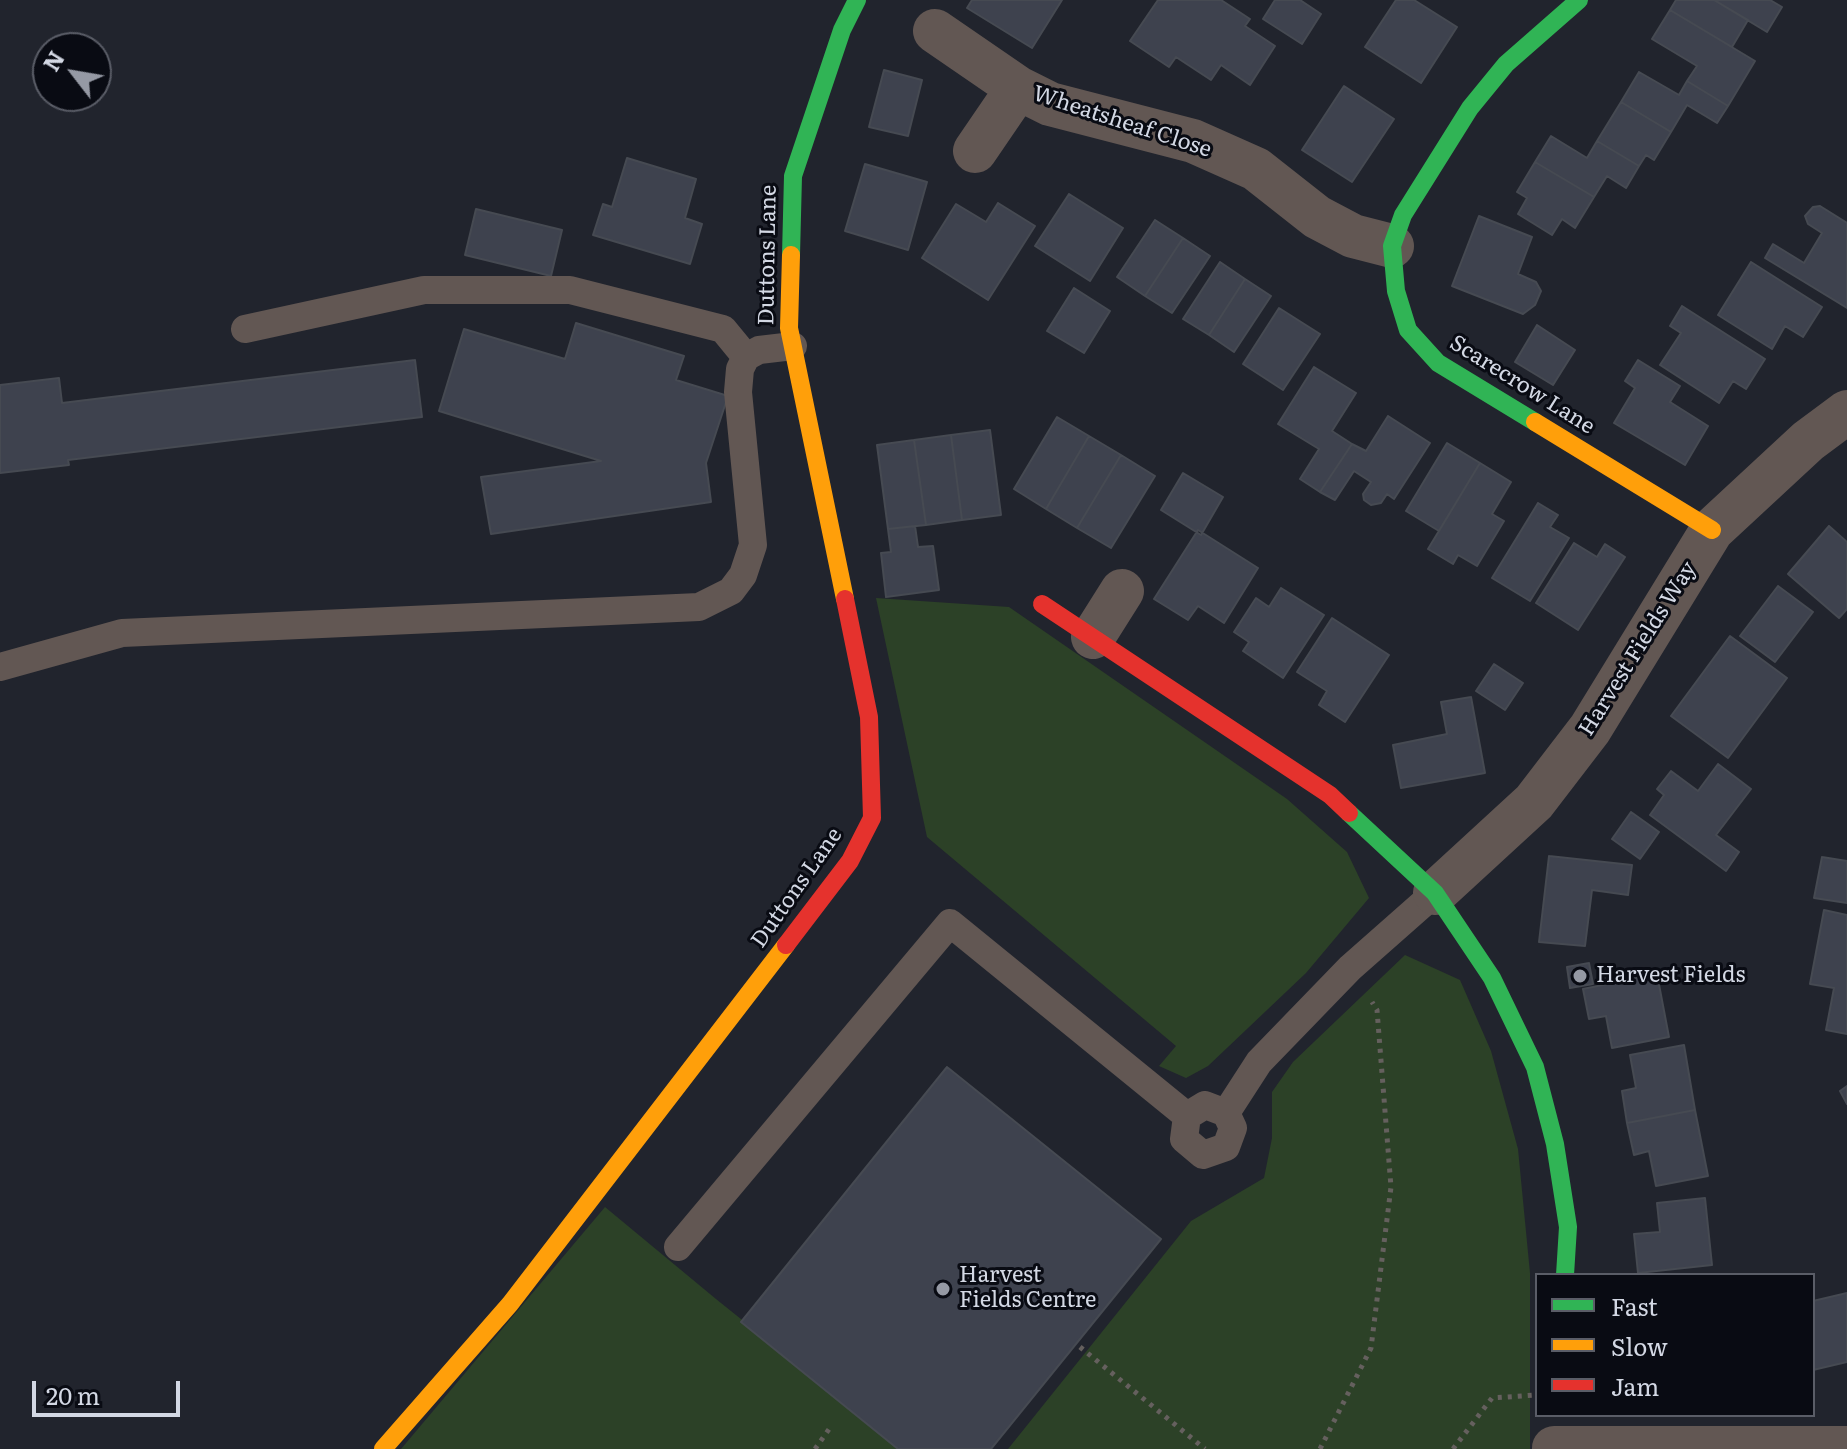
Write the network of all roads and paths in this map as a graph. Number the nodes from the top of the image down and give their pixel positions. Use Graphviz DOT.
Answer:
graph roads {
  1 [pos="857,0"];
  2 [pos="1579,0"];
  3 [pos="935,31"];
  4 [pos="1018,88"];
  5 [pos="975,151"];
  6 [pos="1392,246"];
  7 [pos="245,329"];
  8 [pos="793,346"];
  9 [pos="746,357"];
  10 [pos="1847,412"];
  11 [pos="1712,530"];
  12 [pos="1122,591"];
  13 [pos="1042,604"];
  14 [pos="1093,637"];
  15 [pos="0,667"];
  16 [pos="1435,893"];
  17 [pos="1350,968"];
  18 [pos="1226,1113"];
  19 [pos="1187,1116"];
  20 [pos="678,1247"];
  21 [pos="1565,1273"];
  22 [pos="1080,1347"];
  23 [pos="1535,1395"];
  24 [pos="832,1425"];
  25 [pos="1555,1437"];
  26 [pos="1847,1448"];
  27 [pos="383,1449"];
  28 [pos="815,1449"];
  29 [pos="1205,1449"];
  30 [pos="1320,1449"];
  31 [pos="1453,1449"];
  1 -- 8 [label="street, Duttons Lane"];
  2 -- 6 [label="street, Scarecrow Lane"];
  3 -- 4 [label="street, Wheatsheaf Close"];
  4 -- 5 [label="street, Wheatsheaf Close"];
  4 -- 6 [label="street, Wheatsheaf Close"];
  6 -- 11 [label="street, Scarecrow Lane"];
  7 -- 9 [label="lane"];
  8 -- 9 [label="lane"];
  8 -- 27 [label="street, Duttons Lane"];
  9 -- 15 [label="lane"];
  10 -- 11 [label="street, Harvest Fields Way"];
  11 -- 16 [label="street, Harvest Fields Way"];
  12 -- 14 [label="street"];
  13 -- 14 [label="street"];
  14 -- 16 [label="street"];
  16 -- 17 [label="lane"];
  16 -- 21 [label="street"];
  17 -- 18 [label="lane"];
  17 -- 30 [label="path"];
  18 -- 19 [label="lane"];
  18 -- 19 [label="lane"];
  19 -- 20 [label="lane"];
  22 -- 29 [label="path"];
  23 -- 31 [label="path"];
  24 -- 28 [label="path"];
  25 -- 26 [label="street"];
}
